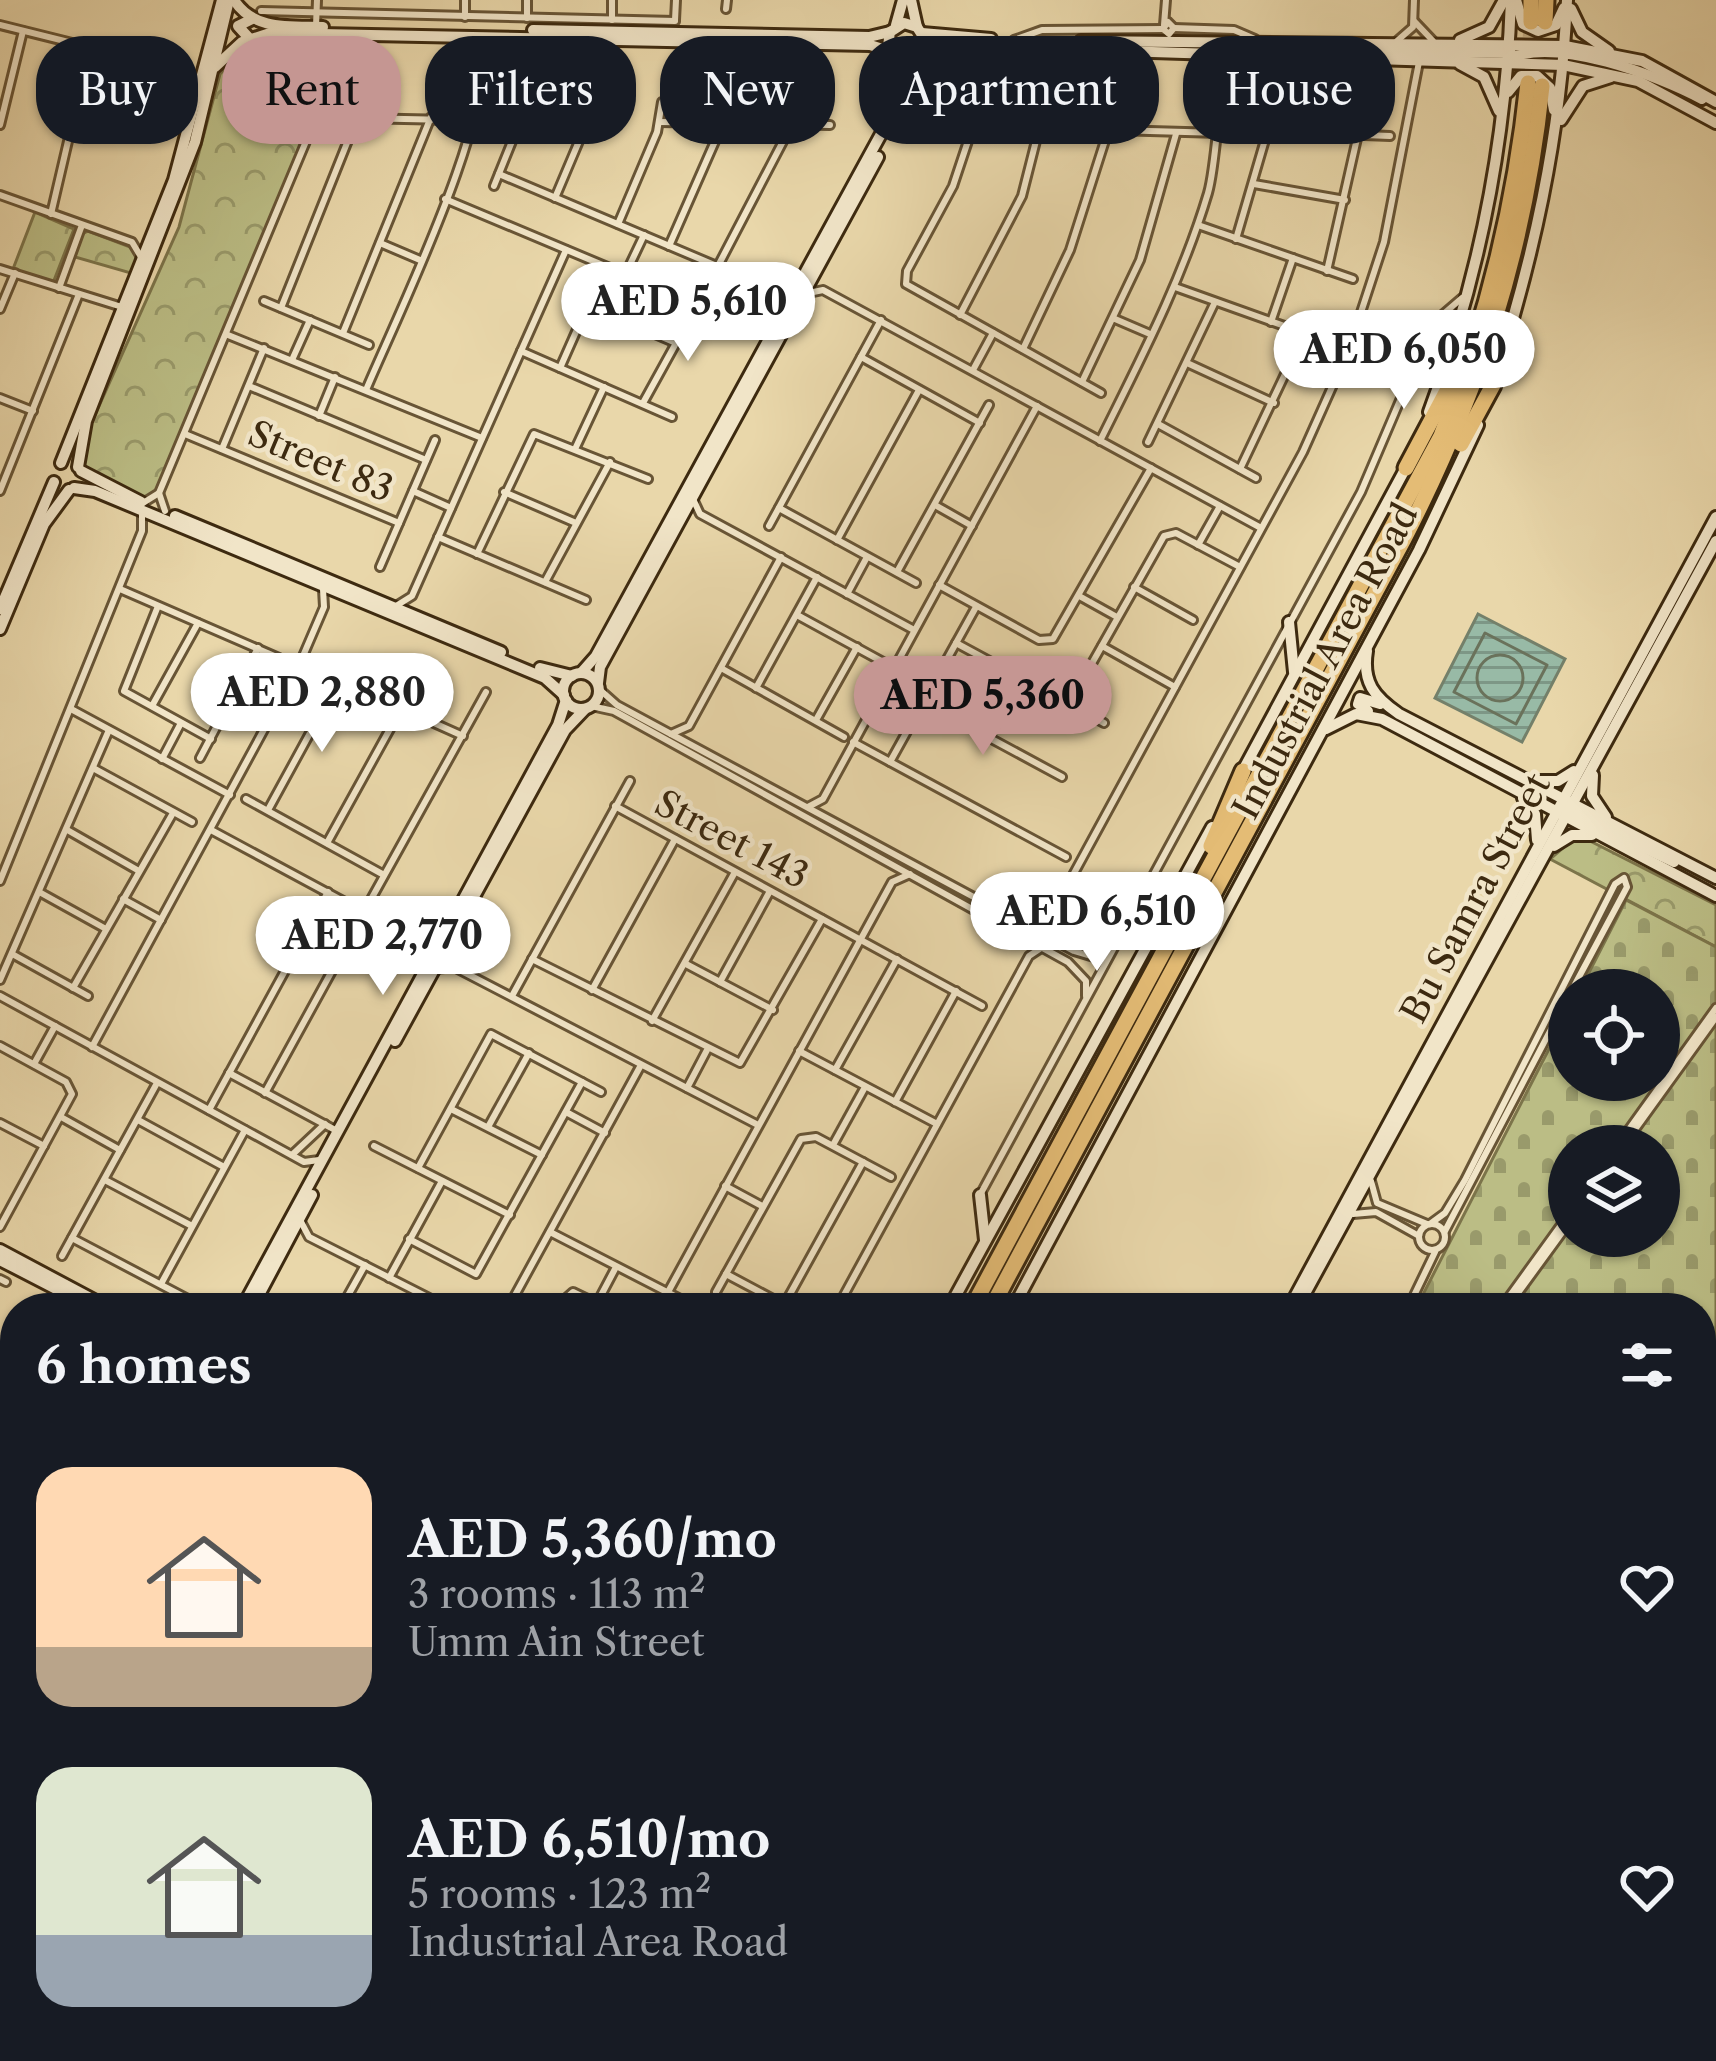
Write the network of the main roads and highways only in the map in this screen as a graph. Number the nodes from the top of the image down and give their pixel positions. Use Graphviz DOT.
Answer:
graph roads {
  1 [pos="1531,0"];
  2 [pos="1546,0"];
  3 [pos="1487,310"];
  4 [pos="1492,385"];
  5 [pos="1406,468"];
  6 [pos="1404,539"];
  7 [pos="1243,771"];
  8 [pos="1186,910"];
  9 [pos="977,1293"];
  10 [pos="999,1293"];
  1 -- 2 [label="highway"];
  3 -- 5 [label="highway"];
  3 -- 6 [label="highway, Industrial Area Road"];
  3 -- 8 [label="highway, Industrial Area Road"];
  4 -- 6 [label="highway"];
  6 -- 10 [label="highway, Industrial Area Road"];
  7 -- 8 [label="highway"];
  8 -- 9 [label="highway, Industrial Area Road"];
}
